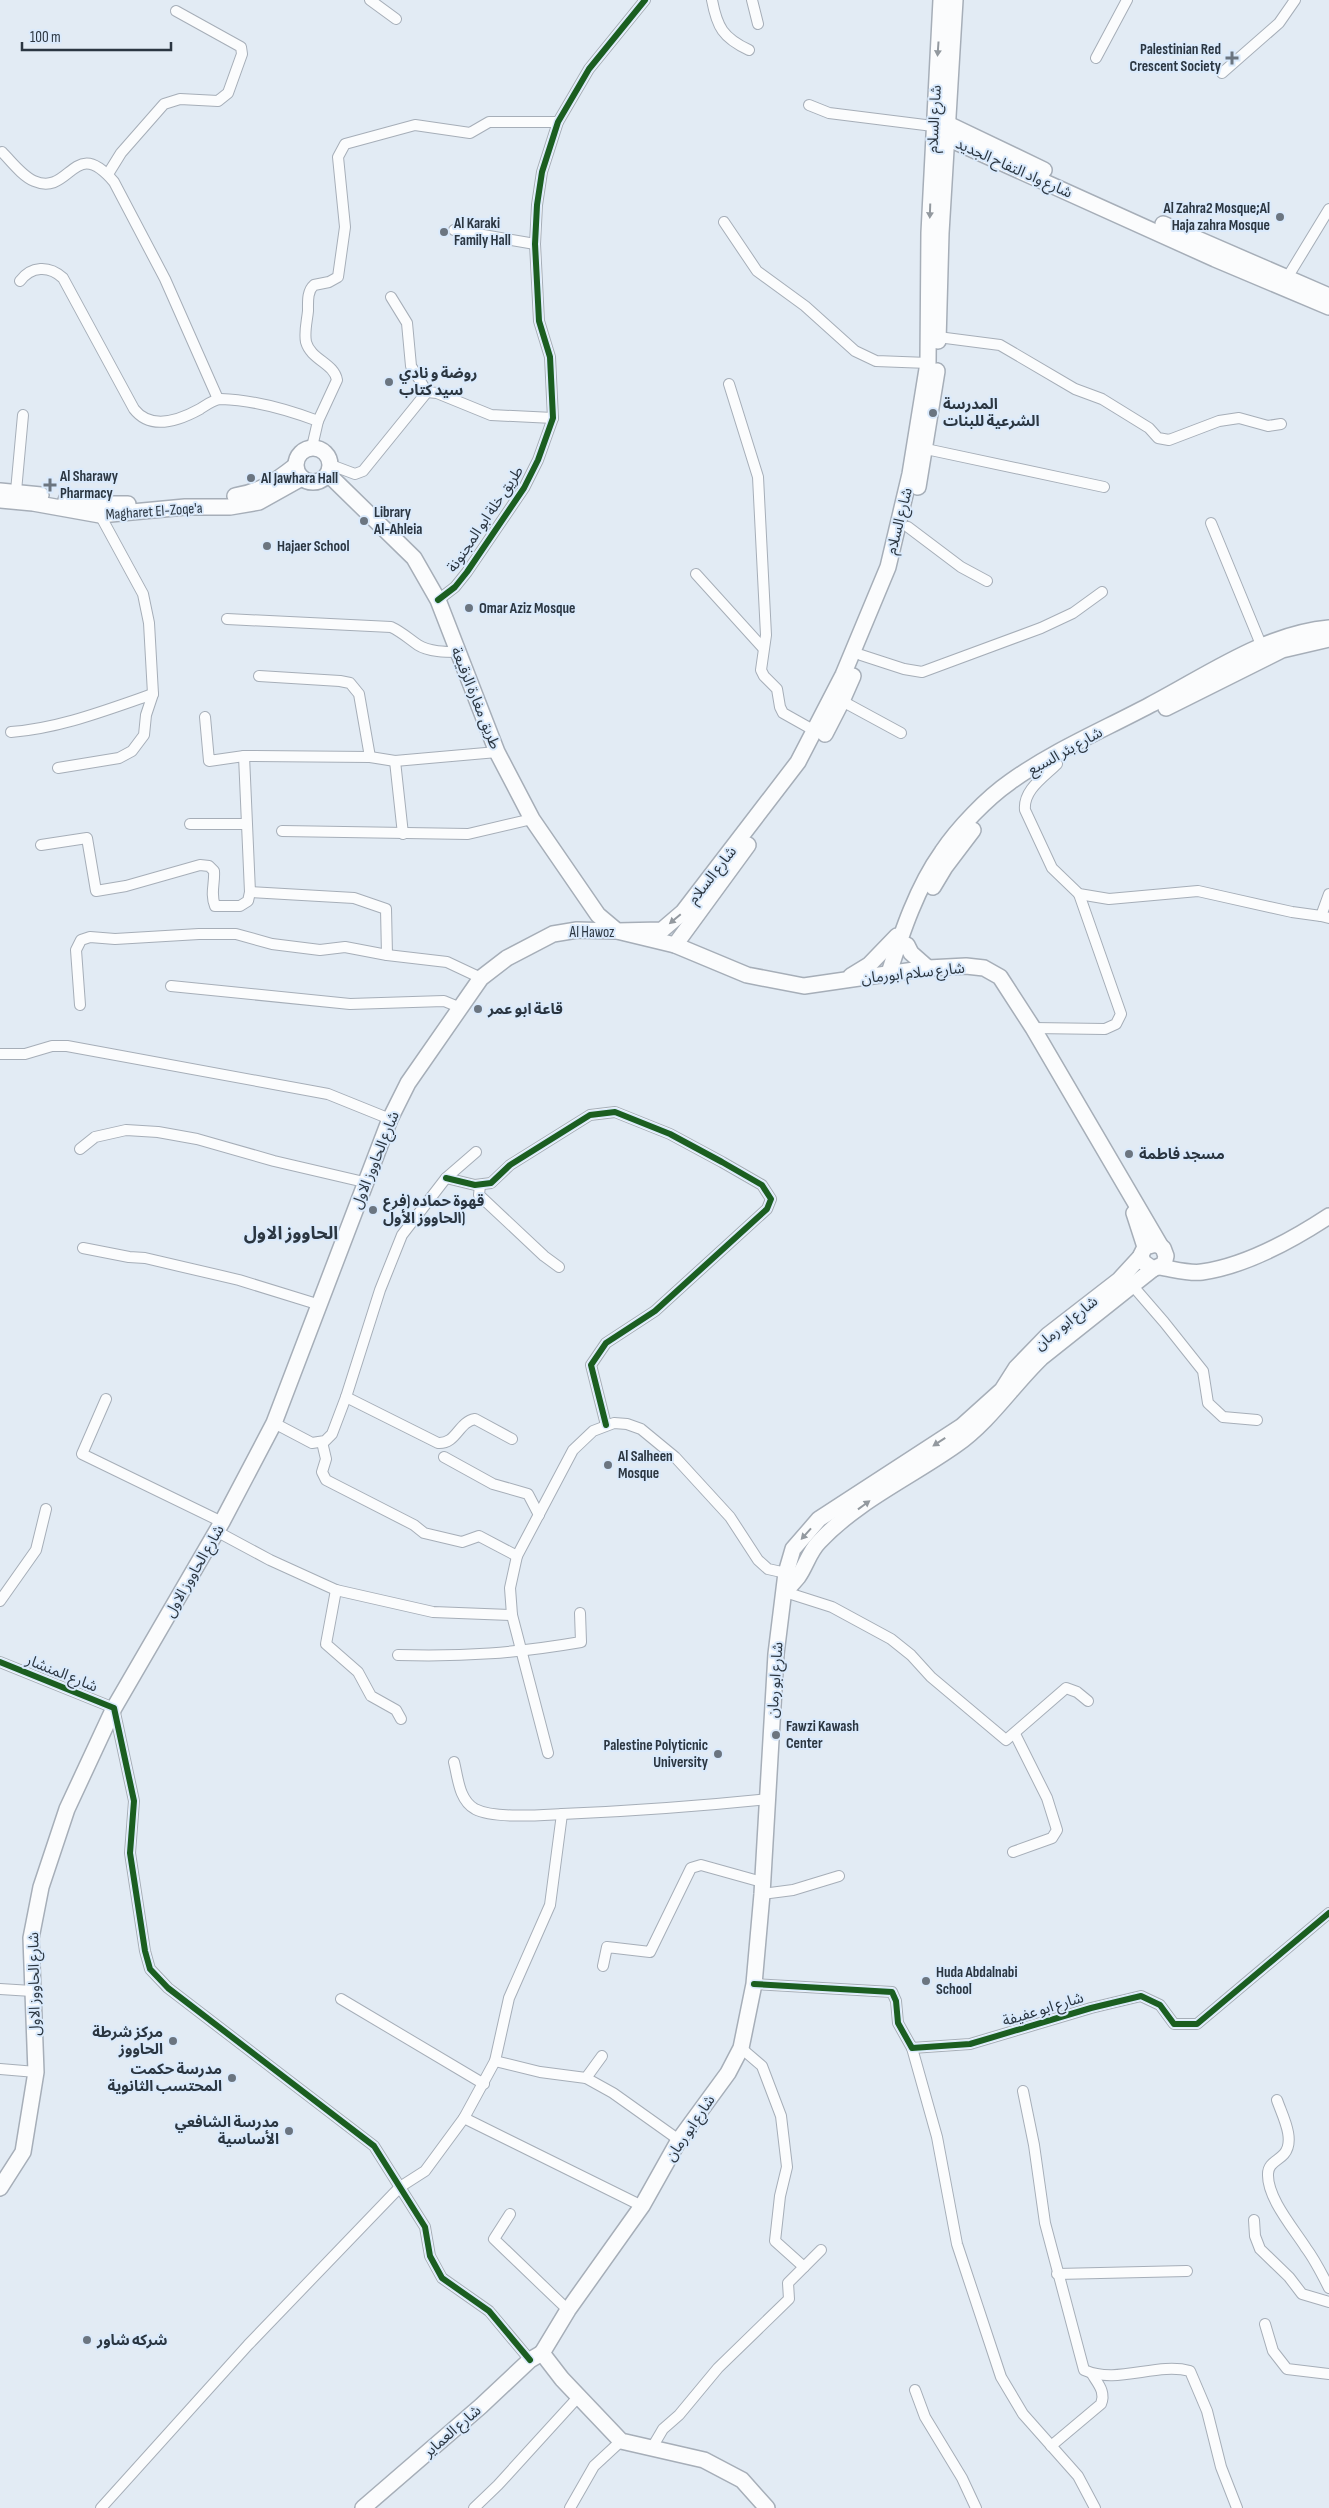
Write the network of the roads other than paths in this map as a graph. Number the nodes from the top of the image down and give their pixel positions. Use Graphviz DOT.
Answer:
graph roads {
  1 [pos="370,0"];
  2 [pos="645,0"];
  3 [pos="712,0"];
  4 [pos="752,0"];
  5 [pos="941,0"];
  6 [pos="955,0"];
  7 [pos="1127,0"];
  8 [pos="1295,0"];
  9 [pos="176,11"];
  10 [pos="396,18"];
  11 [pos="758,24"];
  12 [pos="749,50"];
  13 [pos="1096,58"];
  14 [pos="1222,73"];
  15 [pos="809,104"];
  16 [pos="558,122"];
  17 [pos="943,129"];
  18 [pos="971,149"];
  19 [pos="2,152"];
  20 [pos="945,165"];
  21 [pos="108,174"];
  22 [pos="1329,208"];
  23 [pos="724,222"];
  24 [pos="454,230"];
  25 [pos="535,244"];
  26 [pos="1287,278"];
  27 [pos="20,281"];
  28 [pos="1329,296"];
  29 [pos="391,297"];
  30 [pos="1329,307"];
  31 [pos="938,336"];
  32 [pos="928,363"];
  33 [pos="729,384"];
  34 [pos="427,392"];
  35 [pos="218,398"];
  36 [pos="23,415"];
  37 [pos="553,418"];
  38 [pos="318,421"];
  39 [pos="1281,424"];
  40 [pos="312,448"];
  41 [pos="926,449"];
  42 [pos="329,470"];
  43 [pos="299,472"];
  44 [pos="1104,487"];
  45 [pos="0,490"];
  46 [pos="16,491"];
  47 [pos="0,500"];
  48 [pos="100,515"];
  49 [pos="1211,523"];
  50 [pos="908,527"];
  51 [pos="696,574"];
  52 [pos="986,581"];
  53 [pos="1102,592"];
  54 [pos="438,600"];
  55 [pos="227,619"];
  56 [pos="1329,628"];
  57 [pos="1329,639"];
  58 [pos="1262,646"];
  59 [pos="764,648"];
  60 [pos="458,652"];
  61 [pos="861,655"];
  62 [pos="259,676"];
  63 [pos="153,694"];
  64 [pos="842,701"];
  65 [pos="205,718"];
  66 [pos="815,731"];
  67 [pos="11,732"];
  68 [pos="901,733"];
  69 [pos="497,752"];
  70 [pos="244,756"];
  71 [pos="370,757"];
  72 [pos="395,761"];
  73 [pos="1057,764"];
  74 [pos="58,768"];
  75 [pos="532,818"];
  76 [pos="190,824"];
  77 [pos="246,824"];
  78 [pos="282,831"];
  79 [pos="403,834"];
  80 [pos="41,845"];
  81 [pos="250,892"];
  82 [pos="1079,894"];
  83 [pos="1329,894"];
  84 [pos="588,901"];
  85 [pos="1325,917"];
  86 [pos="906,925"];
  87 [pos="577,930"];
  88 [pos="617,931"];
  89 [pos="675,945"];
  90 [pos="907,945"];
  91 [pos="387,955"];
  92 [pos="928,968"];
  93 [pos="893,972"];
  94 [pos="482,978"];
  95 [pos="830,983"];
  96 [pos="171,986"];
  97 [pos="80,1005"];
  98 [pos="461,1008"];
  99 [pos="1033,1028"];
  100 [pos="0,1054"];
  101 [pos="390,1119"];
  102 [pos="80,1149"];
  103 [pos="476,1152"];
  104 [pos="446,1178"];
  105 [pos="364,1182"];
  106 [pos="480,1186"];
  107 [pos="1126,1188"];
  108 [pos="1329,1216"];
  109 [pos="83,1248"];
  110 [pos="1143,1252"];
  111 [pos="1160,1259"];
  112 [pos="559,1267"];
  113 [pos="1132,1285"];
  114 [pos="320,1305"];
  115 [pos="346,1397"];
  116 [pos="106,1399"];
  117 [pos="1257,1420"];
  118 [pos="274,1423"];
  119 [pos="606,1425"];
  120 [pos="512,1439"];
  121 [pos="322,1442"];
  122 [pos="444,1457"];
  123 [pos="46,1509"];
  124 [pos="539,1515"];
  125 [pos="219,1526"];
  126 [pos="517,1556"];
  127 [pos="786,1573"];
  128 [pos="336,1590"];
  129 [pos="785,1592"];
  130 [pos="0,1601"];
  131 [pos="580,1613"];
  132 [pos="512,1615"];
  133 [pos="523,1652"];
  134 [pos="398,1655"];
  135 [pos="0,1662"];
  136 [pos="1088,1701"];
  137 [pos="114,1708"];
  138 [pos="401,1719"];
  139 [pos="1015,1734"];
  140 [pos="548,1753"];
  141 [pos="454,1762"];
  142 [pos="768,1799"];
  143 [pos="562,1814"];
  144 [pos="1013,1852"];
  145 [pos="839,1876"];
  146 [pos="762,1888"];
  147 [pos="1329,1912"];
  148 [pos="603,1966"];
  149 [pos="754,1984"];
  150 [pos="0,1990"];
  151 [pos="32,1991"];
  152 [pos="341,1999"];
  153 [pos="741,2048"];
  154 [pos="912,2048"];
  155 [pos="602,2056"];
  156 [pos="495,2060"];
  157 [pos="0,2069"];
  158 [pos="36,2072"];
  159 [pos="586,2078"];
  160 [pos="484,2084"];
  161 [pos="1023,2091"];
  162 [pos="1277,2100"];
  163 [pos="464,2118"];
  164 [pos="679,2140"];
  165 [pos="400,2187"];
  166 [pos="0,2188"];
  167 [pos="642,2206"];
  168 [pos="510,2214"];
  169 [pos="1254,2220"];
  170 [pos="821,2250"];
  171 [pos="804,2267"];
  172 [pos="1187,2271"];
  173 [pos="1057,2274"];
  174 [pos="1329,2288"];
  175 [pos="1329,2302"];
  176 [pos="568,2310"];
  177 [pos="1265,2324"];
  178 [pos="536,2357"];
  179 [pos="1092,2374"];
  180 [pos="1329,2374"];
  181 [pos="915,2390"];
  182 [pos="580,2395"];
  183 [pos="621,2441"];
  184 [pos="1051,2446"];
  185 [pos="668,2450"];
  186 [pos="101,2508"];
  187 [pos="363,2508"];
  188 [pos="474,2508"];
  189 [pos="570,2508"];
  190 [pos="768,2508"];
  191 [pos="976,2508"];
  192 [pos="1095,2508"];
  193 [pos="1237,2508"];
  1 -- 10 [label="street"];
  2 -- 16 [label="street, طريق خلة ابو المجنونة"];
  3 -- 12 [label="street"];
  4 -- 11 [label="street"];
  5 -- 17 [label="main road, شارع السلام, one-way"];
  6 -- 17 [label="main road, شارع السلام"];
  7 -- 13 [label="street"];
  8 -- 14 [label="street"];
  9 -- 21 [label="street"];
  15 -- 17 [label="street"];
  16 -- 25 [label="street, طريق خلة ابو المجنونة"];
  16 -- 38 [label="street"];
  17 -- 18 [label="main road, شارع واد التفاح الجديد"];
  17 -- 20 [label="main road, شارع السلام"];
  17 -- 26 [label="main road, شارع واد التفاح الجديد"];
  17 -- 32 [label="main road, شارع السلام, one-way"];
  18 -- 20 [label="main road"];
  18 -- 30 [label="main road, شارع واد التفاح الجديد"];
  19 -- 21 [label="street"];
  20 -- 31 [label="main road, شارع السلام"];
  21 -- 35 [label="street"];
  22 -- 26 [label="street"];
  23 -- 32 [label="street"];
  24 -- 25 [label="street"];
  25 -- 37 [label="street, طريق خلة ابو المجنونة"];
  26 -- 28 [label="main road, شارع واد التفاح الجديد"];
  27 -- 35 [label="street"];
  29 -- 34 [label="street"];
  31 -- 39 [label="street"];
  31 -- 41 [label="main road, شارع السلام"];
  32 -- 66 [label="main road, شارع السلام"];
  33 -- 59 [label="street"];
  34 -- 37 [label="street"];
  34 -- 42 [label="street"];
  35 -- 38 [label="street"];
  36 -- 46 [label="street"];
  37 -- 54 [label="street, طريق خلة ابو المجنونة"];
  38 -- 40 [label="street"];
  40 -- 42 [label="main road"];
  40 -- 43 [label="main road"];
  41 -- 44 [label="street"];
  41 -- 50 [label="main road, شارع السلام"];
  42 -- 43 [label="main road"];
  42 -- 54 [label="main road, طريق مغارة الزقيعة"];
  43 -- 46 [label="main road, Magharet El-Zoqe'a"];
  43 -- 48 [label="main road, Magharet El-Zoqe'a"];
  45 -- 46 [label="main road, Magharet El-Zoqe'a"];
  47 -- 48 [label="main road, Magharet El-Zoqe'a"];
  48 -- 63 [label="street"];
  49 -- 58 [label="street"];
  50 -- 52 [label="street"];
  50 -- 61 [label="main road, شارع السلام"];
  51 -- 59 [label="street"];
  53 -- 61 [label="street"];
  54 -- 60 [label="main road, طريق مغارة الزقيعة"];
  55 -- 60 [label="street"];
  56 -- 58 [label="main road, شارع بئر السبع"];
  57 -- 73 [label="main road, شارع بئر السبع"];
  58 -- 86 [label="main road, شارع بئر السبع"];
  59 -- 66 [label="street"];
  60 -- 69 [label="main road, طريق مغارة الزقيعة"];
  61 -- 64 [label="main road, شارع السلام"];
  62 -- 71 [label="street"];
  63 -- 67 [label="street"];
  63 -- 74 [label="street"];
  64 -- 68 [label="street"];
  64 -- 89 [label="main road, شارع السلام"];
  65 -- 70 [label="street"];
  66 -- 88 [label="main road, شارع السلام, one-way"];
  69 -- 72 [label="street"];
  69 -- 75 [label="main road, طريق مغارة الزقيعة"];
  70 -- 71 [label="street"];
  70 -- 77 [label="street"];
  71 -- 72 [label="street"];
  72 -- 79 [label="street"];
  73 -- 82 [label="street"];
  73 -- 90 [label="main road, شارع بئر السبع"];
  75 -- 79 [label="street"];
  75 -- 84 [label="main road, طريق مغارة الزقيعة"];
  76 -- 77 [label="street"];
  77 -- 81 [label="street"];
  78 -- 79 [label="street"];
  80 -- 81 [label="street"];
  81 -- 91 [label="street"];
  82 -- 85 [label="street"];
  82 -- 99 [label="street"];
  83 -- 85 [label="street"];
  84 -- 87 [label="main road"];
  84 -- 88 [label="main road, طريق مغارة الزقيعة"];
  86 -- 93 [label="main road, شارع بئر السبع"];
  86 -- 95 [label="main road"];
  87 -- 88 [label="main road, Al Hawoz"];
  87 -- 94 [label="main road, Al Hawoz"];
  88 -- 89 [label="main road, Al Hawoz"];
  89 -- 95 [label="main road, شارع سلام ابورمان"];
  90 -- 92 [label="main road"];
  90 -- 93 [label="main road, شارع بئر السبع"];
  91 -- 94 [label="street"];
  91 -- 97 [label="street"];
  92 -- 93 [label="main road, شارع سلام ابورمان"];
  92 -- 99 [label="main road, شارع سلام ابورمان"];
  93 -- 95 [label="main road, شارع سلام ابورمان"];
  94 -- 98 [label="main road, شارع الحاووز الاول"];
  96 -- 98 [label="street"];
  98 -- 101 [label="main road, شارع الحاووز الاول"];
  99 -- 107 [label="main road, شارع سلام ابورمان"];
  100 -- 101 [label="street"];
  101 -- 105 [label="main road, شارع الحاووز الاول"];
  102 -- 105 [label="street"];
  103 -- 104 [label="street"];
  104 -- 106 [label="street"];
  104 -- 115 [label="street"];
  105 -- 114 [label="main road, شارع الحاووز الاول"];
  106 -- 112 [label="street"];
  106 -- 119 [label="street"];
  107 -- 110 [label="main road"];
  107 -- 111 [label="main road"];
  108 -- 111 [label="main road"];
  109 -- 114 [label="street"];
  110 -- 111 [label="main road"];
  110 -- 111 [label="main road"];
  110 -- 127 [label="main road, شارع ابو رمان, one-way"];
  111 -- 113 [label="main road, شارع ابو رمان"];
  113 -- 117 [label="street"];
  129 -- 113 [label="main road, شارع ابو رمان, one-way"];
  114 -- 118 [label="main road, شارع الحاووز الاول"];
  115 -- 120 [label="street"];
  115 -- 121 [label="street"];
  116 -- 125 [label="street"];
  118 -- 121 [label="street"];
  118 -- 125 [label="main road, شارع الحاووز الاول"];
  119 -- 124 [label="street"];
  119 -- 127 [label="street"];
  121 -- 126 [label="street"];
  122 -- 124 [label="street"];
  123 -- 130 [label="street"];
  124 -- 126 [label="street"];
  125 -- 128 [label="street"];
  125 -- 137 [label="main road, شارع الحاووز الاول"];
  126 -- 132 [label="street"];
  127 -- 129 [label="main road, شارع ابو رمان"];
  128 -- 132 [label="street"];
  128 -- 138 [label="street"];
  129 -- 139 [label="street"];
  129 -- 142 [label="main road, شارع ابو رمان"];
  131 -- 133 [label="street"];
  132 -- 133 [label="street"];
  133 -- 134 [label="street"];
  133 -- 140 [label="street"];
  135 -- 137 [label="street, شارع المنشار"];
  136 -- 139 [label="street"];
  137 -- 151 [label="main road, شارع الحاووز الاول"];
  137 -- 165 [label="street"];
  139 -- 144 [label="street"];
  141 -- 143 [label="street"];
  142 -- 143 [label="street"];
  142 -- 146 [label="main road, شارع ابو رمان"];
  143 -- 156 [label="street"];
  145 -- 146 [label="street"];
  146 -- 148 [label="street"];
  146 -- 149 [label="main road, شارع ابو رمان"];
  147 -- 154 [label="street, شارع ابو عفيفة"];
  149 -- 153 [label="main road, شارع ابو رمان"];
  149 -- 154 [label="street"];
  150 -- 151 [label="street"];
  151 -- 158 [label="main road, شارع الحاووز الاول"];
  152 -- 160 [label="street"];
  153 -- 164 [label="main road, شارع ابو رمان"];
  153 -- 171 [label="street"];
  154 -- 184 [label="street"];
  155 -- 159 [label="street"];
  156 -- 159 [label="street"];
  156 -- 160 [label="street"];
  157 -- 158 [label="street"];
  158 -- 166 [label="main road, شارع الحاووز الاول"];
  159 -- 164 [label="street"];
  160 -- 163 [label="street"];
  161 -- 173 [label="street"];
  162 -- 174 [label="street"];
  163 -- 165 [label="street"];
  163 -- 167 [label="street"];
  164 -- 167 [label="main road, شارع ابو رمان"];
  165 -- 178 [label="street"];
  165 -- 186 [label="street"];
  167 -- 176 [label="main road, شارع ابو رمان"];
  168 -- 176 [label="street"];
  169 -- 175 [label="street"];
  170 -- 171 [label="street"];
  171 -- 185 [label="street"];
  172 -- 173 [label="street"];
  173 -- 179 [label="street"];
  176 -- 178 [label="main road, شارع ابو رمان"];
  177 -- 180 [label="street"];
  178 -- 182 [label="main road"];
  178 -- 187 [label="main road, شارع العماير"];
  179 -- 184 [label="street"];
  179 -- 193 [label="street"];
  181 -- 191 [label="street"];
  182 -- 183 [label="main road"];
  182 -- 188 [label="street"];
  183 -- 185 [label="main road"];
  183 -- 189 [label="street"];
  184 -- 192 [label="street"];
  185 -- 190 [label="main road"];
}
